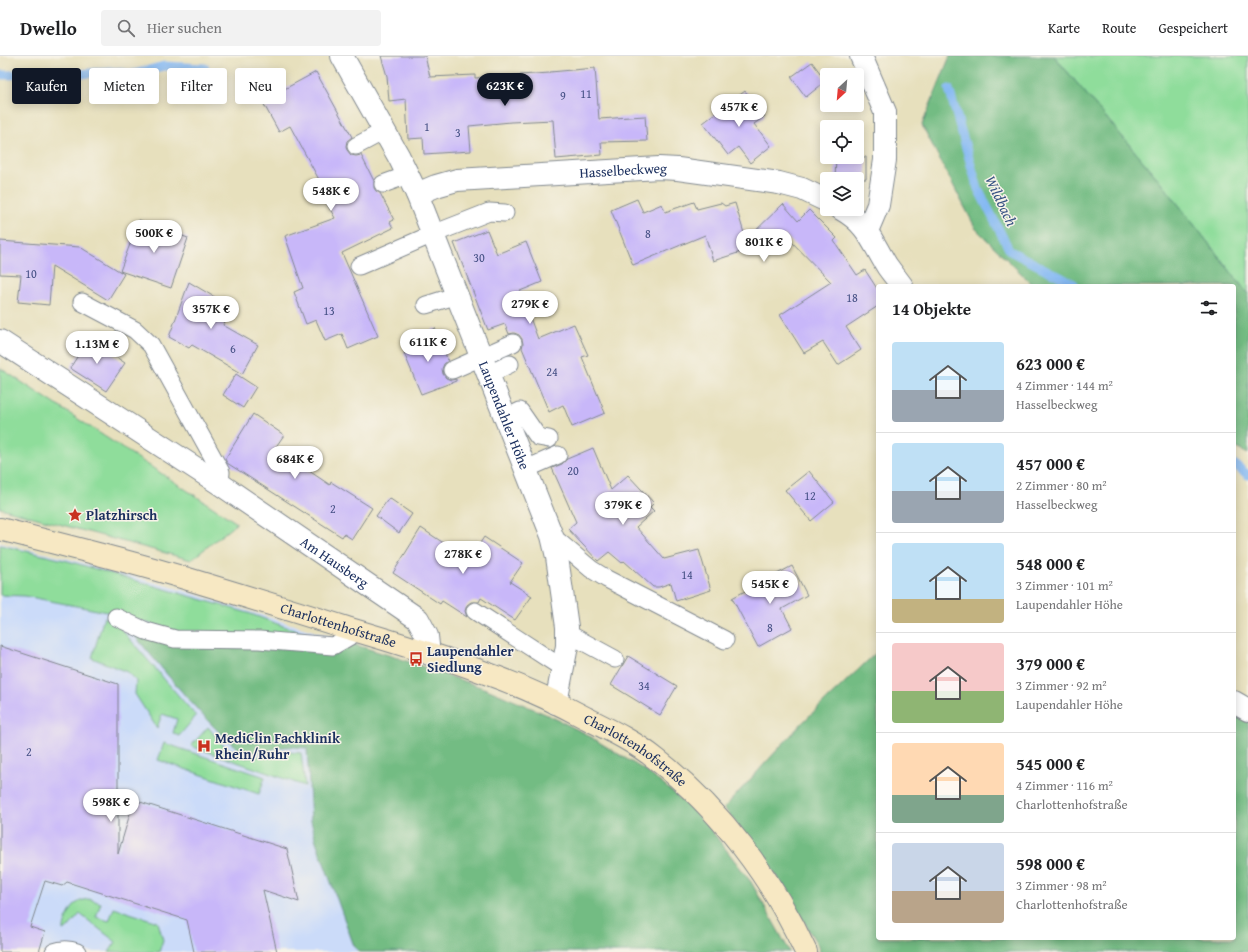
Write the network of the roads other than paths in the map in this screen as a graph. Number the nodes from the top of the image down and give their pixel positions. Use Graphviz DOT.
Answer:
graph roads {
  1 [pos="342,56"];
  2 [pos="861,56"];
  3 [pos="384,131"];
  4 [pos="356,146"];
  5 [pos="383,184"];
  6 [pos="413,184"];
  7 [pos="820,198"];
  8 [pos="505,213"];
  9 [pos="851,216"];
  10 [pos="867,231"];
  11 [pos="433,234"];
  12 [pos="359,266"];
  13 [pos="900,284"];
  14 [pos="458,295"];
  15 [pos="82,302"];
  16 [pos="426,305"];
  17 [pos="0,341"];
  18 [pos="513,343"];
  19 [pos="510,364"];
  20 [pos="486,366"];
  21 [pos="452,370"];
  22 [pos="506,418"];
  23 [pos="549,439"];
  24 [pos="558,456"];
  25 [pos="526,469"];
  26 [pos="220,484"];
  27 [pos="0,529"];
  28 [pos="552,536"];
  29 [pos="475,611"];
  30 [pos="116,617"];
  31 [pos="359,631"];
  32 [pos="567,633"];
  33 [pos="725,640"];
  34 [pos="429,654"];
  35 [pos="615,659"];
  36 [pos="564,669"];
  37 [pos="556,703"];
  38 [pos="1236,703"];
  39 [pos="1248,710"];
  40 [pos="54,952"];
  41 [pos="77,952"];
  42 [pos="806,952"];
  1 -- 3 [label="street, Laupendahler Höhe"];
  2 -- 10 [label="street"];
  3 -- 4 [label="lane"];
  3 -- 6 [label="street, Laupendahler Höhe"];
  5 -- 6 [label="lane"];
  6 -- 7 [label="street, Hasselbeckweg"];
  6 -- 11 [label="street, Laupendahler Höhe"];
  8 -- 11 [label="lane"];
  9 -- 10 [label="street"];
  10 -- 13 [label="street"];
  11 -- 12 [label="lane"];
  11 -- 14 [label="street, Laupendahler Höhe"];
  14 -- 16 [label="lane"];
  14 -- 20 [label="street, Laupendahler Höhe"];
  15 -- 26 [label="lane"];
  17 -- 26 [label="street, Am Hausberg"];
  18 -- 20 [label="lane"];
  19 -- 20 [label="lane"];
  20 -- 21 [label="lane"];
  20 -- 22 [label="street, Laupendahler Höhe"];
  22 -- 23 [label="lane"];
  22 -- 25 [label="street, Laupendahler Höhe"];
  24 -- 25 [label="lane"];
  25 -- 28 [label="street, Laupendahler Höhe"];
  26 -- 34 [label="street, Am Hausberg"];
  27 -- 31 [label="main road, Charlottenhofstraße"];
  28 -- 32 [label="street, Laupendahler Höhe"];
  28 -- 33 [label="lane"];
  29 -- 36 [label="lane"];
  30 -- 31 [label="lane"];
  31 -- 34 [label="main road, Charlottenhofstraße"];
  32 -- 35 [label="lane"];
  32 -- 36 [label="street, Laupendahler Höhe"];
  34 -- 37 [label="main road, Charlottenhofstraße"];
  36 -- 37 [label="street, Laupendahler Höhe"];
  37 -- 42 [label="main road, Charlottenhofstraße"];
  38 -- 39 [label="street"];
  40 -- 41 [label="lane"];
}
